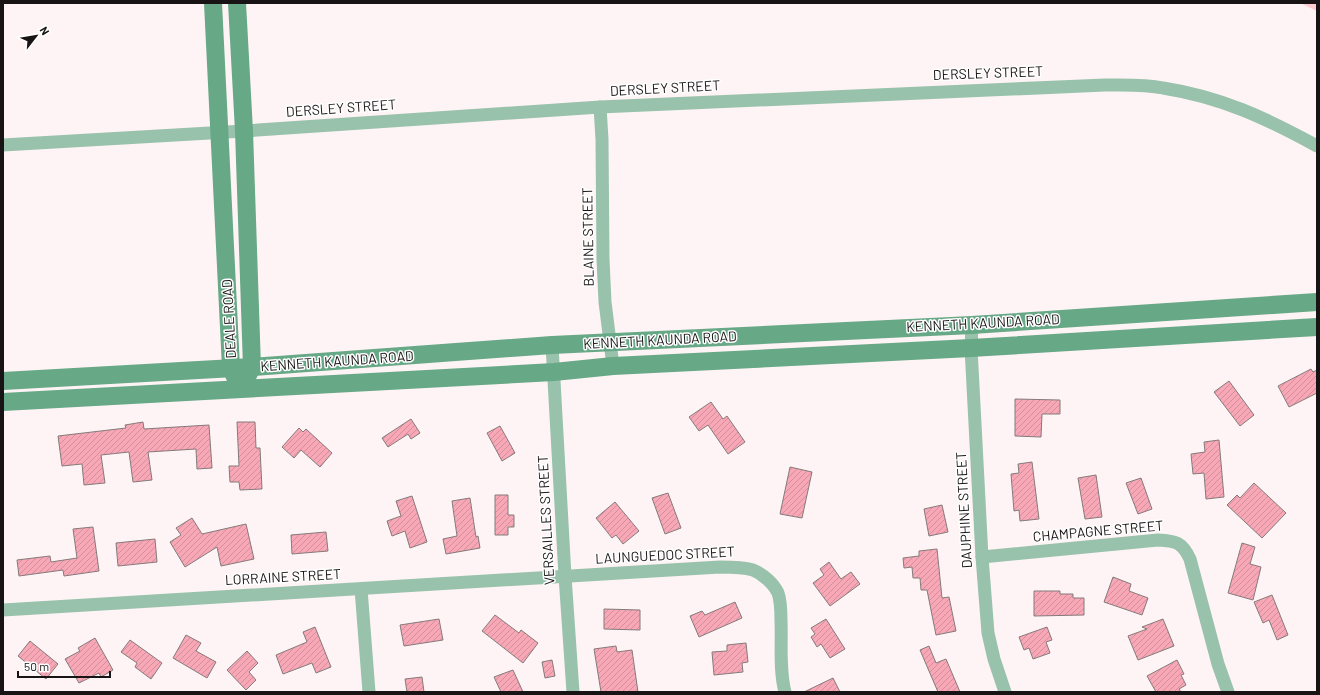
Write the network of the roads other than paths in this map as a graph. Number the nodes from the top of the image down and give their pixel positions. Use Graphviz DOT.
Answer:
graph roads {
  1 [pos="213,3"];
  2 [pos="237,3"];
  3 [pos="600,107"];
  4 [pos="244,131"];
  5 [pos="220,132"];
  6 [pos="3,145"];
  7 [pos="1317,146"];
  8 [pos="1317,302"];
  9 [pos="972,324"];
  10 [pos="1317,327"];
  11 [pos="610,342"];
  12 [pos="552,345"];
  13 [pos="971,348"];
  14 [pos="613,366"];
  15 [pos="252,367"];
  16 [pos="231,368"];
  17 [pos="554,372"];
  18 [pos="3,382"];
  19 [pos="240,389"];
  20 [pos="3,402"];
  21 [pos="982,557"];
  22 [pos="565,576"];
  23 [pos="361,589"];
  24 [pos="3,610"];
  25 [pos="369,692"];
  26 [pos="573,692"];
  27 [pos="785,692"];
  28 [pos="1005,692"];
  29 [pos="1228,692"];
  1 -- 5 [label="main road, DEALE ROAD"];
  2 -- 4 [label="main road, DEALE ROAD"];
  3 -- 4 [label="street, DERSLEY STREET"];
  3 -- 7 [label="street, DERSLEY STREET"];
  3 -- 11 [label="street, BLAINE STREET"];
  4 -- 5 [label="street, DERSLEY STREET"];
  4 -- 15 [label="main road, DEALE ROAD"];
  5 -- 6 [label="street, DERSLEY STREET"];
  5 -- 16 [label="main road, DEALE ROAD"];
  8 -- 9 [label="main road, KENNETH KAUNDA ROAD"];
  9 -- 11 [label="main road, KENNETH KAUNDA ROAD"];
  9 -- 13 [label="street, DAUPHINE STREET"];
  10 -- 13 [label="main road, KENNETH KAUNDA ROAD"];
  11 -- 12 [label="main road, KENNETH KAUNDA ROAD"];
  11 -- 14 [label="street, BLAINE STREET"];
  12 -- 15 [label="main road, KENNETH KAUNDA ROAD"];
  12 -- 17 [label="street, VERSAILLES STREET"];
  13 -- 14 [label="main road, KENNETH KAUNDA ROAD"];
  13 -- 21 [label="street, DAUPHINE STREET"];
  14 -- 17 [label="main road, KENNETH KAUNDA ROAD"];
  15 -- 16 [label="main road, KENNETH KAUNDA ROAD"];
  15 -- 19 [label="main road, DEALE ROAD"];
  16 -- 18 [label="main road, KENNETH KAUNDA ROAD"];
  16 -- 19 [label="main road, DEALE ROAD"];
  17 -- 19 [label="main road, KENNETH KAUNDA ROAD"];
  17 -- 22 [label="street, VERSAILLES STREET"];
  19 -- 20 [label="main road, KENNETH KAUNDA ROAD"];
  21 -- 28 [label="street, DAUPHINE STREET"];
  21 -- 29 [label="street, CHAMPAGNE STREET"];
  22 -- 23 [label="street, LORRAINE STREET"];
  22 -- 26 [label="street, VERSAILLES STREET"];
  22 -- 27 [label="street, LAUNGUEDOC STREET"];
  23 -- 24 [label="street, LORRAINE STREET"];
  23 -- 25 [label="street"];
}
